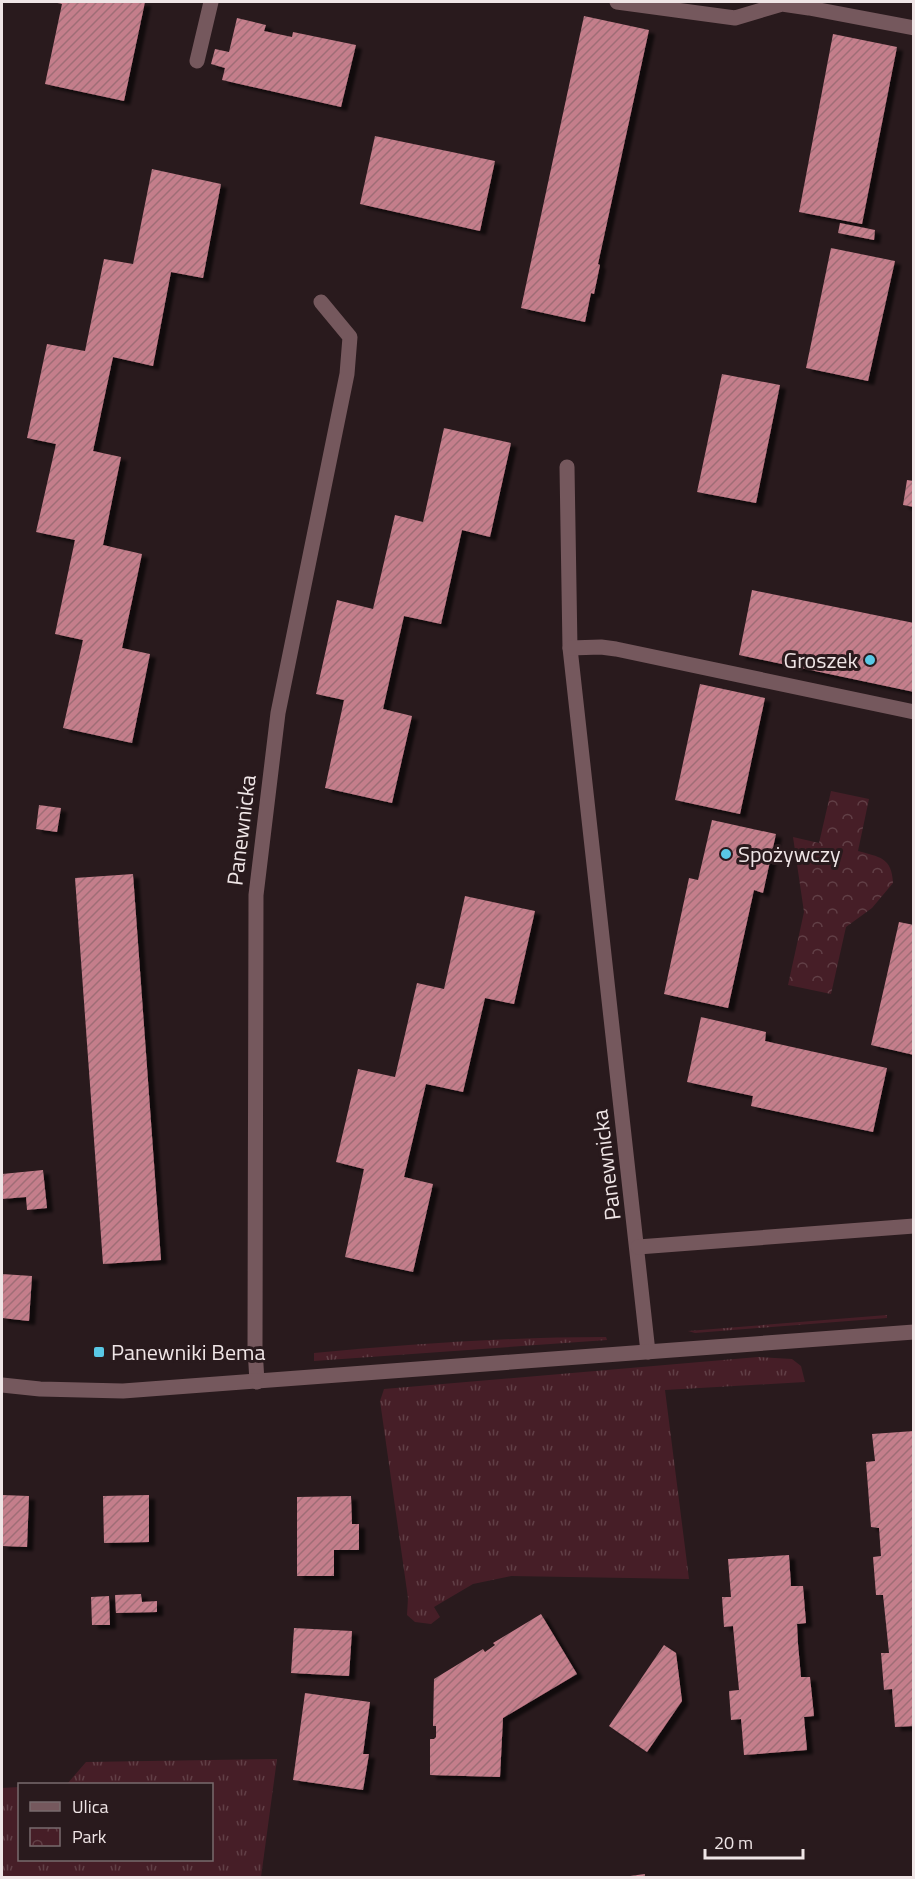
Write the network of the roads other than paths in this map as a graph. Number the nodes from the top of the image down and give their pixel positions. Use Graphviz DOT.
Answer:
graph roads {
  1 [pos="211,2"];
  2 [pos="617,2"];
  3 [pos="914,28"];
  4 [pos="197,61"];
  5 [pos="321,302"];
  6 [pos="567,467"];
  7 [pos="570,648"];
  8 [pos="914,712"];
  9 [pos="914,1226"];
  10 [pos="638,1247"];
  11 [pos="914,1332"];
  12 [pos="648,1352"];
  13 [pos="257,1382"];
  14 [pos="2,1385"];
  1 -- 4 [label="street"];
  2 -- 3 [label="street"];
  5 -- 13 [label="street, Panewnicka"];
  6 -- 7 [label="street, Panewnicka"];
  7 -- 8 [label="street"];
  7 -- 10 [label="street, Panewnicka"];
  9 -- 10 [label="street, Panewnicka"];
  10 -- 12 [label="street, Panewnicka"];
  11 -- 12 [label="street"];
  12 -- 13 [label="street"];
  13 -- 14 [label="street"];
}
